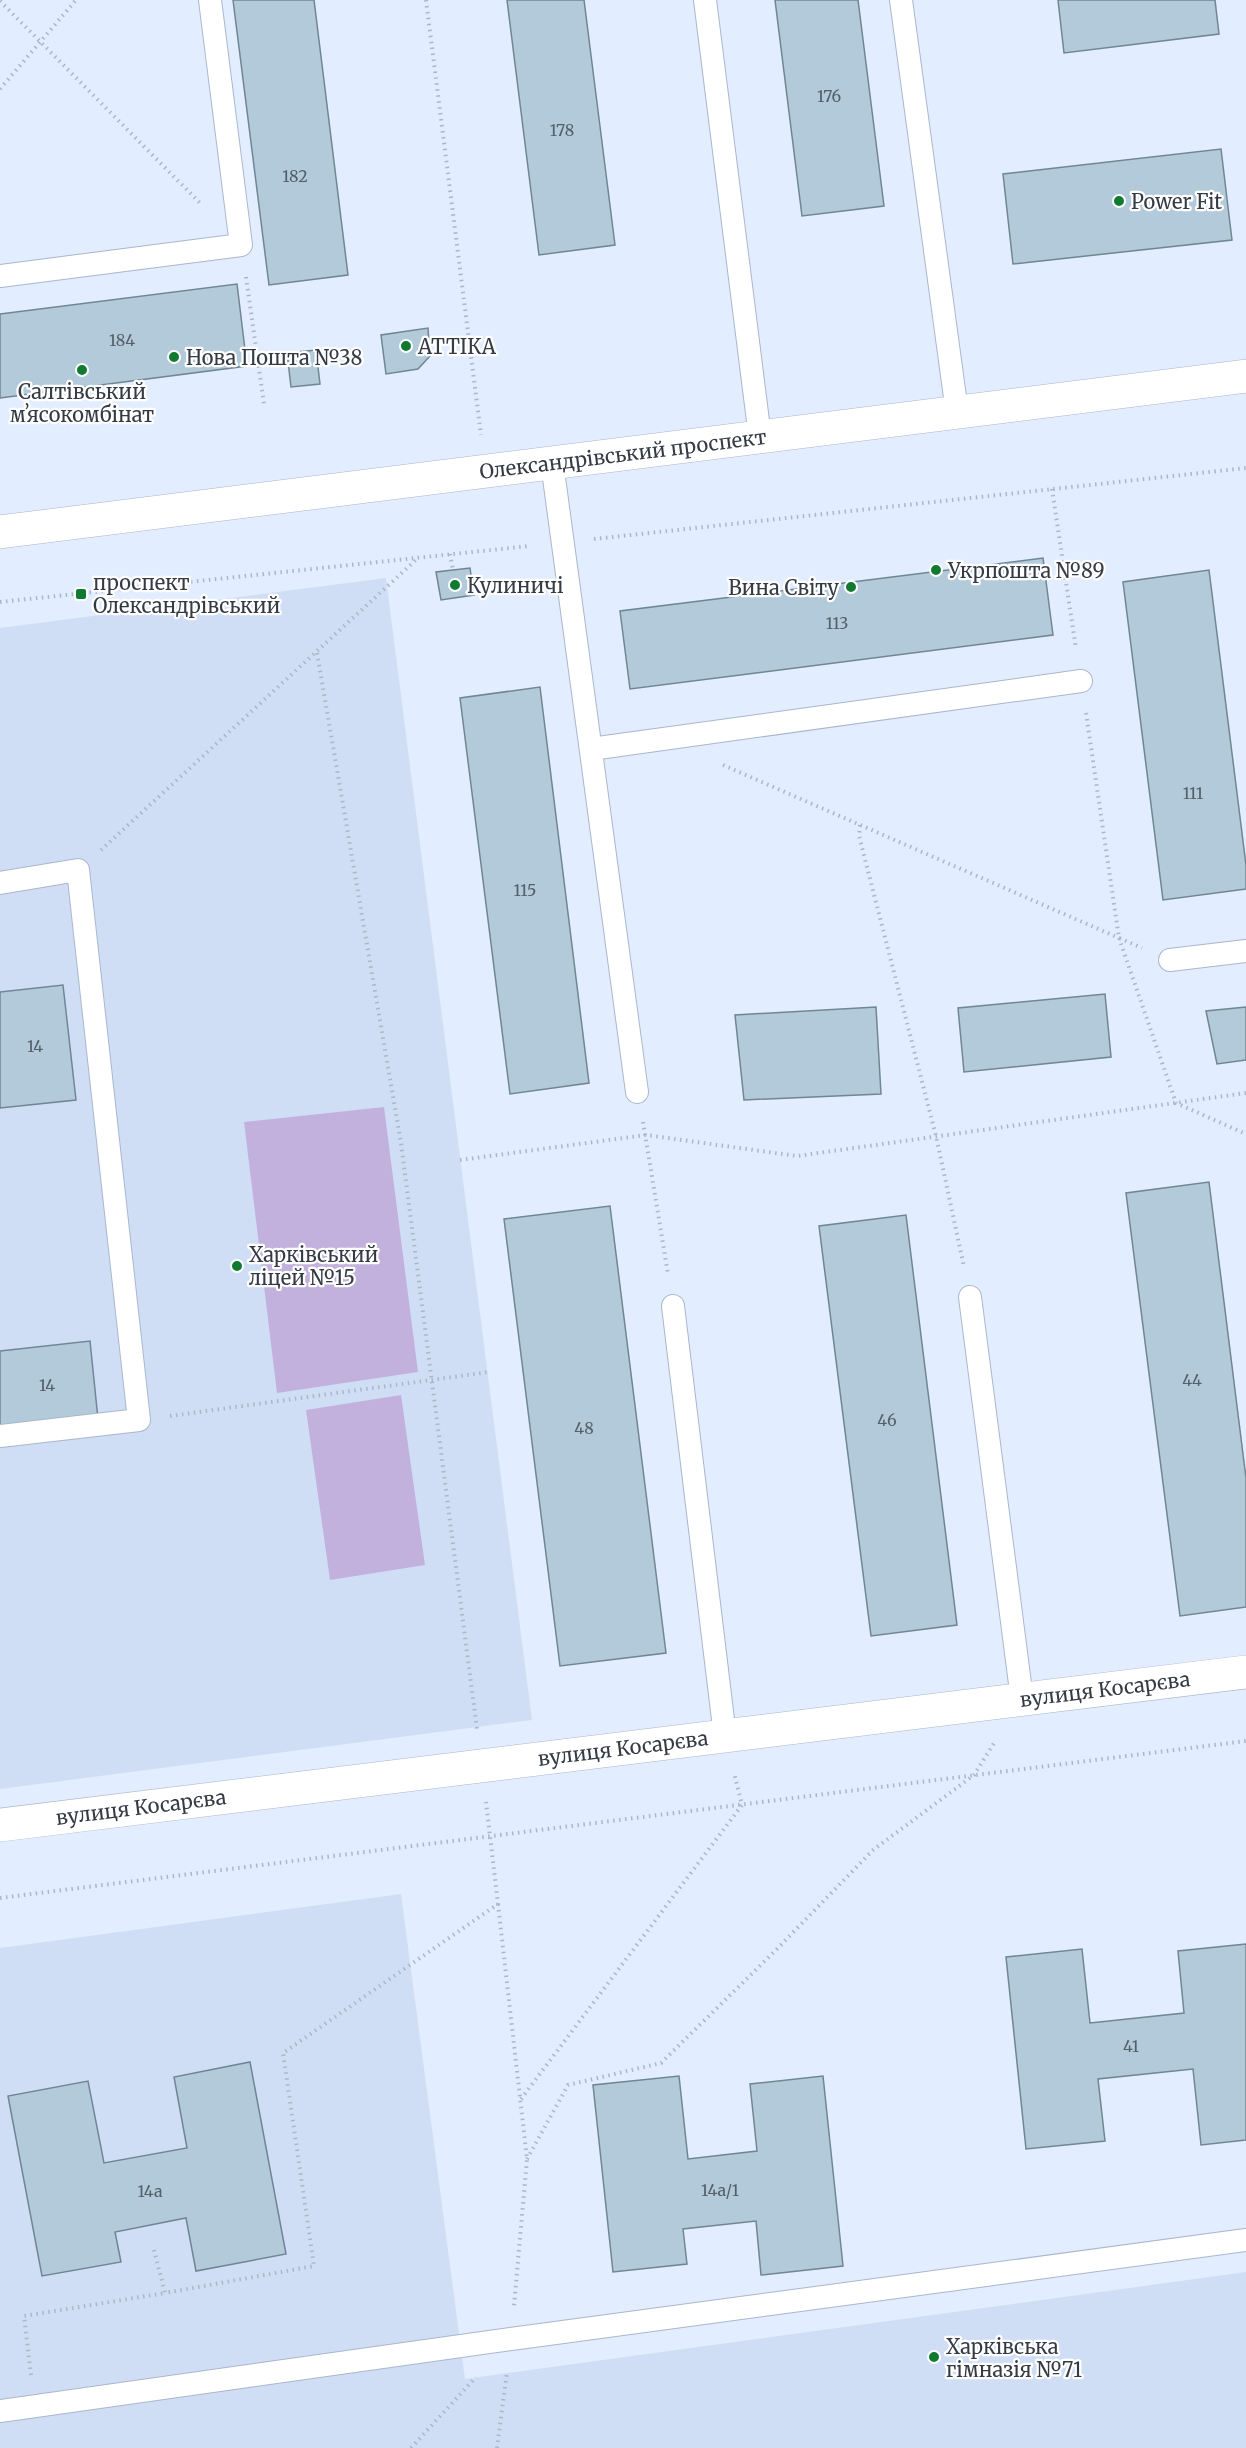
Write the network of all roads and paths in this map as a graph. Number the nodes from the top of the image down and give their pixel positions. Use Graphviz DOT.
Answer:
graph roads {
  1 [pos="76,0"];
  2 [pos="210,0"];
  3 [pos="426,0"];
  4 [pos="705,0"];
  5 [pos="902,0"];
  6 [pos="0,1"];
  7 [pos="40,42"];
  8 [pos="0,89"];
  9 [pos="241,245"];
  10 [pos="0,276"];
  11 [pos="1246,376"];
  12 [pos="264,404"];
  13 [pos="957,412"];
  14 [pos="760,437"];
  15 [pos="552,463"];
  16 [pos="1246,468"];
  17 [pos="486,472"];
  18 [pos="0,532"];
  19 [pos="563,543"];
  20 [pos="450,554"];
  21 [pos="418,558"];
  22 [pos="453,570"];
  23 [pos="0,602"];
  24 [pos="317,653"];
  25 [pos="1081,681"];
  26 [pos="591,749"];
  27 [pos="718,763"];
  28 [pos="861,825"];
  29 [pos="78,870"];
  30 [pos="0,884"];
  31 [pos="1246,951"];
  32 [pos="1170,960"];
  33 [pos="637,1092"];
  34 [pos="1246,1093"];
  35 [pos="1176,1103"];
  36 [pos="1246,1134"];
  37 [pos="646,1135"];
  38 [pos="936,1136"];
  39 [pos="460,1160"];
  40 [pos="970,1298"];
  41 [pos="673,1306"];
  42 [pos="489,1372"];
  43 [pos="139,1420"];
  44 [pos="0,1436"];
  45 [pos="1246,1672"];
  46 [pos="1022,1699"];
  47 [pos="725,1736"];
  48 [pos="1246,1741"];
  49 [pos="482,1766"];
  50 [pos="975,1775"];
  51 [pos="742,1805"];
  52 [pos="0,1825"];
  53 [pos="490,1836"];
  54 [pos="0,1898"];
  55 [pos="498,1904"];
  56 [pos="520,2100"];
  57 [pos="527,2159"];
  58 [pos="1246,2240"];
  59 [pos="154,2250"];
  60 [pos="165,2293"];
  61 [pos="511,2339"];
  62 [pos="31,2377"];
  63 [pos="0,2410"];
  64 [pos="411,2448"];
  65 [pos="497,2448"];
  1 -- 7 [label="path"];
  2 -- 9 [label="lane"];
  3 -- 17 [label="path"];
  4 -- 14 [label="lane"];
  5 -- 13 [label="lane"];
  6 -- 7 [label="path"];
  7 -- 8 [label="path"];
  7 -- 9 [label="path"];
  9 -- 10 [label="lane"];
  9 -- 12 [label="path"];
  11 -- 13 [label="street, Олександрівський проспект"];
  13 -- 14 [label="street, Олександрівський проспект"];
  14 -- 15 [label="street, Олександрівський проспект"];
  15 -- 17 [label="street, Олександрівський проспект"];
  15 -- 19 [label="lane"];
  16 -- 19 [label="path"];
  17 -- 18 [label="street, Олександрівський проспект"];
  19 -- 20 [label="path"];
  19 -- 26 [label="lane"];
  20 -- 21 [label="path"];
  20 -- 22 [label="path"];
  21 -- 23 [label="path"];
  21 -- 24 [label="path"];
  24 -- 29 [label="path"];
  24 -- 49 [label="path"];
  25 -- 26 [label="lane"];
  26 -- 33 [label="lane"];
  27 -- 28 [label="path"];
  28 -- 35 [label="path"];
  28 -- 38 [label="path"];
  29 -- 30 [label="lane"];
  29 -- 43 [label="lane"];
  31 -- 32 [label="lane"];
  33 -- 37 [label="path"];
  34 -- 35 [label="path"];
  35 -- 36 [label="path"];
  35 -- 38 [label="path"];
  37 -- 38 [label="path"];
  37 -- 39 [label="path"];
  37 -- 41 [label="path"];
  38 -- 40 [label="path"];
  40 -- 46 [label="lane"];
  41 -- 47 [label="lane"];
  42 -- 43 [label="path"];
  43 -- 44 [label="lane"];
  45 -- 46 [label="street, вулиця Косарєва"];
  46 -- 47 [label="street, вулиця Косарєва"];
  46 -- 50 [label="path"];
  47 -- 49 [label="street, вулиця Косарєва"];
  47 -- 51 [label="path"];
  48 -- 50 [label="path"];
  49 -- 52 [label="street, вулиця Косарєва"];
  49 -- 53 [label="path"];
  50 -- 51 [label="path"];
  50 -- 57 [label="path"];
  51 -- 53 [label="path"];
  51 -- 56 [label="path"];
  53 -- 54 [label="path"];
  53 -- 55 [label="path"];
  55 -- 56 [label="path"];
  55 -- 60 [label="path"];
  56 -- 57 [label="path"];
  57 -- 61 [label="path"];
  58 -- 61 [label="lane"];
  59 -- 60 [label="path"];
  60 -- 62 [label="path"];
  61 -- 63 [label="lane"];
  61 -- 64 [label="path"];
  61 -- 65 [label="path"];
}
